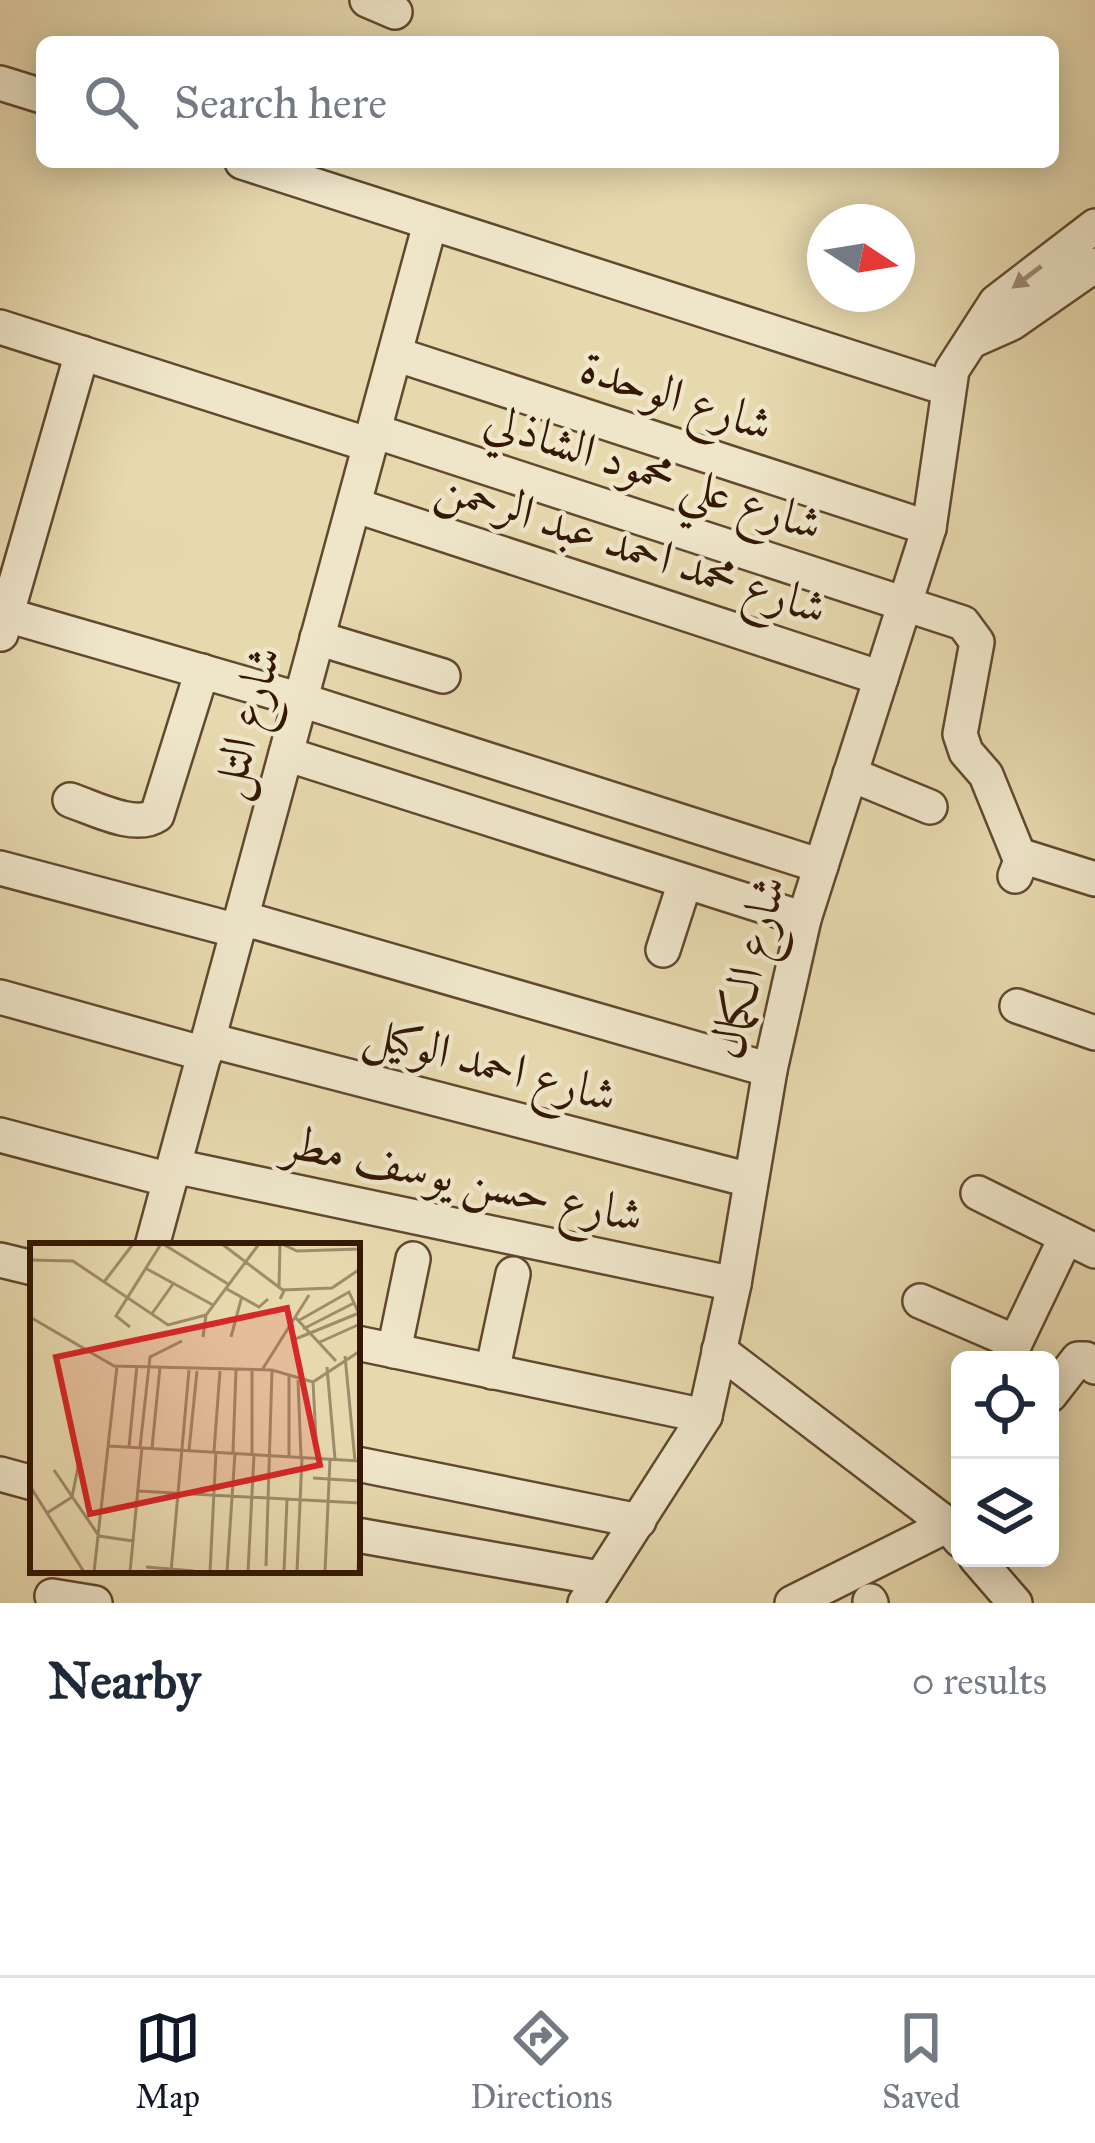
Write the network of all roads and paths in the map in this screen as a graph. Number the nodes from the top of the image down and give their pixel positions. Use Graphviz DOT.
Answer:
graph roads {
  1 [pos="0,83"];
  2 [pos="36,94"];
  3 [pos="260,168"];
  4 [pos="430,224"];
  5 [pos="1095,226"];
  6 [pos="1095,265"];
  7 [pos="0,327"];
  8 [pos="974,340"];
  9 [pos="82,353"];
  10 [pos="395,354"];
  11 [pos="946,388"];
  12 [pos="372,438"];
  13 [pos="354,505"];
  14 [pos="929,528"];
  15 [pos="905,602"];
  16 [pos="2,622"];
  17 [pos="317,638"];
  18 [pos="202,671"];
  19 [pos="443,676"];
  20 [pos="881,678"];
  21 [pos="301,700"];
  22 [pos="286,754"];
  23 [pos="850,774"];
  24 [pos="70,800"];
  25 [pos="929,807"];
  26 [pos="820,866"];
  27 [pos="0,868"];
  28 [pos="1095,879"];
  29 [pos="685,882"];
  30 [pos="804,919"];
  31 [pos="240,925"];
  32 [pos="663,950"];
  33 [pos="0,997"];
  34 [pos="1017,1006"];
  35 [pos="1095,1033"];
  36 [pos="207,1047"];
  37 [pos="770,1070"];
  38 [pos="0,1135"];
  39 [pos="172,1173"];
  40 [pos="750,1180"];
  41 [pos="978,1193"];
  42 [pos="153,1243"];
  43 [pos="1080,1244"];
  44 [pos="413,1259"];
  45 [pos="0,1260"];
  46 [pos="30,1267"];
  47 [pos="513,1274"];
  48 [pos="734,1284"];
  49 [pos="920,1301"];
  50 [pos="360,1344"];
  51 [pos="719,1350"];
  52 [pos="394,1351"];
  53 [pos="1011,1351"];
  54 [pos="1095,1367"];
  55 [pos="492,1372"];
  56 [pos="1059,1383"];
  57 [pos="705,1415"];
  58 [pos="360,1465"];
  59 [pos="0,1474"];
  60 [pos="30,1482"];
  61 [pos="640,1521"];
  62 [pos="951,1530"];
  63 [pos="951,1533"];
  64 [pos="360,1536"];
  65 [pos="984,1567"];
  66 [pos="54,1590"];
  67 [pos="592,1590"];
  68 [pos="95,1603"];
  69 [pos="792,1603"];
  70 [pos="1015,1603"];
  1 -- 2 [label="street"];
  3 -- 4 [label="street"];
  4 -- 10 [label="street, شارع التل"];
  4 -- 11 [label="street"];
  5 -- 8 [label="street, شارع الكمال, one-way"];
  6 -- 8 [label="street"];
  7 -- 9 [label="street, شارع علي محمود الشاذلي"];
  8 -- 11 [label="street, شارع الكمال"];
  9 -- 12 [label="street, شارع علي محمود الشاذلي"];
  9 -- 16 [label="street"];
  10 -- 12 [label="street, شارع التل"];
  10 -- 14 [label="street, شارع الوحدة"];
  11 -- 14 [label="street, شارع الكمال"];
  12 -- 13 [label="street, شارع التل"];
  12 -- 15 [label="street, شارع علي محمود الشاذلي"];
  13 -- 17 [label="street, شارع التل"];
  13 -- 20 [label="street, شارع محمد احمد عبد الرحمن"];
  14 -- 15 [label="street, شارع الكمال"];
  15 -- 20 [label="street, شارع الكمال"];
  15 -- 28 [label="street, شارع علي محمود الشاذلي"];
  16 -- 18 [label="street"];
  17 -- 19 [label="street"];
  17 -- 21 [label="street, شارع التل"];
  18 -- 21 [label="street"];
  18 -- 24 [label="street"];
  20 -- 23 [label="street, شارع الكمال"];
  21 -- 22 [label="street, شارع التل"];
  21 -- 26 [label="street"];
  22 -- 29 [label="street"];
  22 -- 31 [label="street, شارع التل"];
  23 -- 25 [label="street"];
  23 -- 26 [label="street, شارع الكمال"];
  26 -- 30 [label="street, شارع الكمال"];
  27 -- 31 [label="street"];
  29 -- 30 [label="street"];
  29 -- 32 [label="street"];
  30 -- 37 [label="street, شارع الكمال"];
  31 -- 36 [label="street, شارع التل"];
  31 -- 37 [label="street"];
  33 -- 36 [label="street, شارع احمد الوكيل"];
  34 -- 35 [label="street"];
  36 -- 39 [label="street, شارع التل"];
  36 -- 40 [label="street, شارع احمد الوكيل"];
  37 -- 40 [label="street, شارع الكمال"];
  38 -- 39 [label="street, شارع حسن يوسف مطر"];
  39 -- 42 [label="street, شارع التل"];
  39 -- 48 [label="street, شارع حسن يوسف مطر"];
  40 -- 48 [label="street, شارع الكمال"];
  41 -- 43 [label="street"];
  43 -- 53 [label="street"];
  44 -- 52 [label="street"];
  45 -- 46 [label="street"];
  47 -- 55 [label="street"];
  48 -- 51 [label="street, شارع الكمال"];
  49 -- 53 [label="street"];
  50 -- 52 [label="street"];
  51 -- 57 [label="street, شارع الكمال"];
  51 -- 62 [label="street"];
  52 -- 55 [label="street"];
  54 -- 56 [label="street"];
  55 -- 57 [label="street"];
  57 -- 61 [label="street, شارع الكمال"];
  58 -- 61 [label="street"];
  59 -- 60 [label="street"];
  61 -- 67 [label="street, شارع الكمال"];
  63 -- 69 [label="street"];
  64 -- 67 [label="street"];
  65 -- 70 [label="street"];
  66 -- 68 [label="street"];
}
